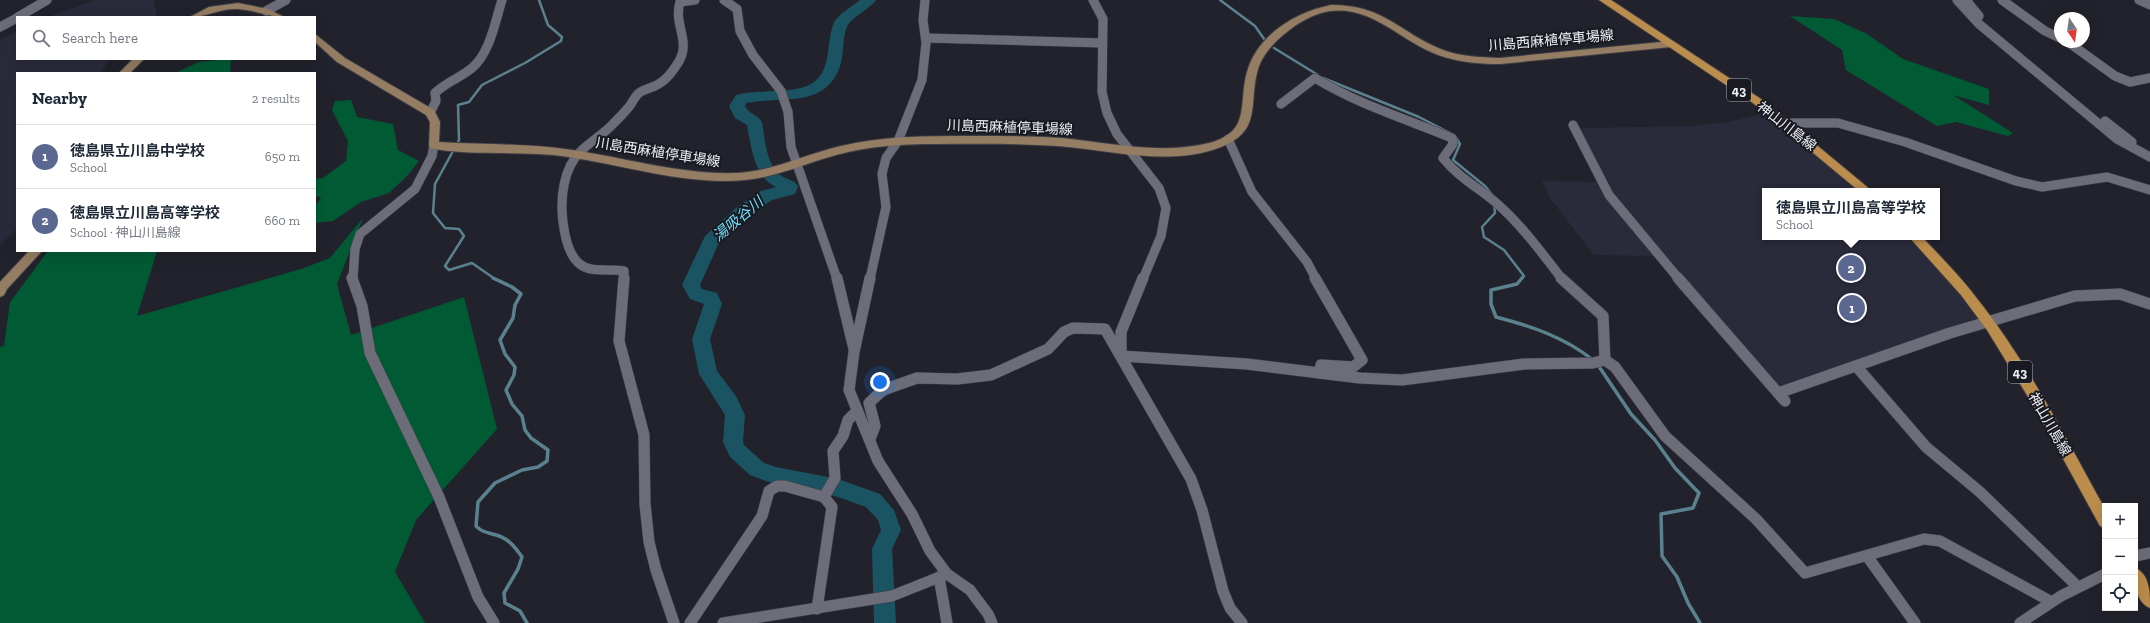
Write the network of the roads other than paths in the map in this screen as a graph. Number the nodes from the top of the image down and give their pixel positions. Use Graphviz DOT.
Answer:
graph roads {
  1 [pos="47,0"];
  2 [pos="286,0"];
  3 [pos="502,0"];
  4 [pos="695,0"];
  5 [pos="724,0"];
  6 [pos="925,0"];
  7 [pos="1093,0"];
  8 [pos="1604,0"];
  9 [pos="1957,0"];
  10 [pos="1966,0"];
  11 [pos="2002,0"];
  12 [pos="2139,0"];
  13 [pos="676,1"];
  14 [pos="233,2"];
  15 [pos="2150,5"];
  16 [pos="266,12"];
  17 [pos="20,16"];
  18 [pos="197,16"];
  19 [pos="276,16"];
  20 [pos="16,18"];
  21 [pos="0,27"];
  22 [pos="2054,35"];
  23 [pos="316,38"];
  24 [pos="926,38"];
  25 [pos="1102,43"];
  26 [pos="1671,44"];
  27 [pos="2076,48"];
  28 [pos="138,60"];
  29 [pos="125,72"];
  30 [pos="2150,78"];
  31 [pos="1281,104"];
  32 [pos="430,113"];
  33 [pos="1785,123"];
  34 [pos="1573,125"];
  35 [pos="1228,139"];
  36 [pos="898,141"];
  37 [pos="434,145"];
  38 [pos="1129,150"];
  39 [pos="2150,150"];
  40 [pos="578,154"];
  41 [pos="2150,157"];
  42 [pos="798,165"];
  43 [pos="1862,188"];
  44 [pos="2150,190"];
  45 [pos="1918,240"];
  46 [pos="35,252"];
  47 [pos="0,292"];
  48 [pos="2150,304"];
  49 [pos="1987,322"];
  50 [pos="854,352"];
  51 [pos="1121,356"];
  52 [pos="1599,362"];
  53 [pos="1856,366"];
  54 [pos="1319,373"];
  55 [pos="1778,393"];
  56 [pos="1785,401"];
  57 [pos="857,411"];
  58 [pos="870,439"];
  59 [pos="825,494"];
  60 [pos="2102,517"];
  61 [pos="2150,553"];
  62 [pos="2138,555"];
  63 [pos="1867,556"];
  64 [pos="2103,575"];
  65 [pos="943,576"];
  66 [pos="2138,580"];
  67 [pos="2077,586"];
  68 [pos="2050,601"];
  69 [pos="2150,601"];
  70 [pos="817,609"];
  71 [pos="494,623"];
  72 [pos="674,623"];
  73 [pos="690,623"];
  74 [pos="723,623"];
  75 [pos="947,623"];
  76 [pos="992,623"];
  77 [pos="1242,623"];
  78 [pos="1915,623"];
  79 [pos="2020,623"];
  1 -- 17 [label="street"];
  2 -- 16 [label="street"];
  3 -- 32 [label="street"];
  4 -- 13 [label="street"];
  5 -- 42 [label="street"];
  6 -- 24 [label="street"];
  7 -- 25 [label="street"];
  8 -- 26 [label="main road, 神山川島線 / 43"];
  9 -- 41 [label="street"];
  10 -- 39 [label="street"];
  11 -- 22 [label="street"];
  12 -- 15 [label="street"];
  13 -- 40 [label="street"];
  14 -- 16 [label="main road"];
  14 -- 18 [label="main road"];
  16 -- 19 [label="main road"];
  20 -- 21 [label="street"];
  23 -- 32 [label="main road"];
  24 -- 25 [label="street"];
  24 -- 36 [label="street"];
  25 -- 38 [label="street"];
  26 -- 33 [label="main road, 神山川島線 / 43"];
  26 -- 35 [label="main road, 川島西麻植停車場線"];
  27 -- 30 [label="street"];
  28 -- 29 [label="main road"];
  31 -- 52 [label="street"];
  32 -- 37 [label="main road"];
  33 -- 43 [label="main road, 神山川島線 / 43"];
  33 -- 44 [label="street"];
  34 -- 55 [label="street"];
  35 -- 38 [label="main road, 川島西麻植停車場線"];
  35 -- 54 [label="street"];
  36 -- 38 [label="main road, 川島西麻植停車場線"];
  36 -- 42 [label="main road, 川島西麻植停車場線"];
  36 -- 50 [label="street"];
  37 -- 40 [label="main road, 川島西麻植停車場線"];
  37 -- 71 [label="street"];
  38 -- 51 [label="street"];
  40 -- 42 [label="main road, 川島西麻植停車場線"];
  40 -- 72 [label="street"];
  42 -- 50 [label="street"];
  45 -- 49 [label="main road, 神山川島線 / 43"];
  46 -- 47 [label="main road"];
  48 -- 49 [label="street"];
  49 -- 53 [label="street"];
  49 -- 60 [label="main road, 神山川島線 / 43"];
  50 -- 57 [label="street"];
  51 -- 54 [label="street"];
  51 -- 58 [label="street"];
  51 -- 77 [label="street"];
  52 -- 54 [label="street"];
  52 -- 63 [label="street"];
  53 -- 55 [label="street"];
  53 -- 67 [label="street"];
  55 -- 56 [label="street"];
  57 -- 58 [label="street"];
  57 -- 59 [label="street"];
  58 -- 65 [label="street"];
  59 -- 70 [label="street"];
  59 -- 73 [label="street"];
  61 -- 62 [label="street"];
  63 -- 68 [label="street"];
  63 -- 78 [label="street"];
  64 -- 67 [label="street"];
  65 -- 70 [label="street"];
  65 -- 75 [label="street"];
  65 -- 76 [label="street"];
  66 -- 69 [label="main road"];
  67 -- 68 [label="street"];
  68 -- 79 [label="street"];
  70 -- 74 [label="street"];
}
